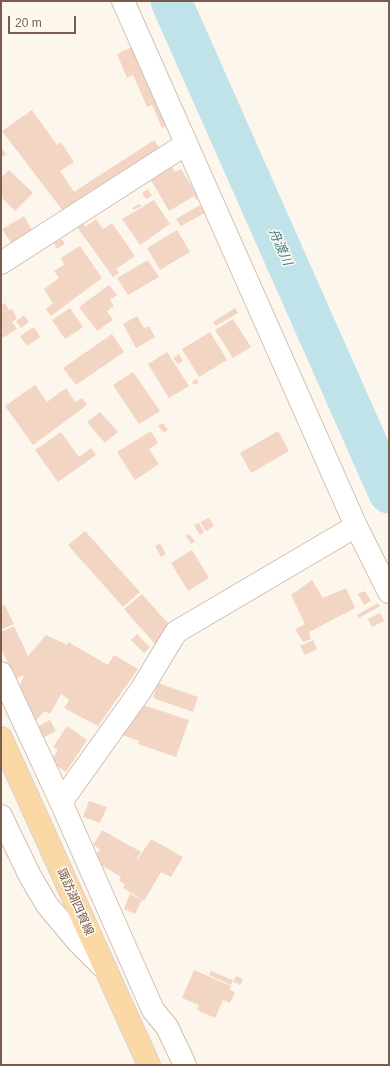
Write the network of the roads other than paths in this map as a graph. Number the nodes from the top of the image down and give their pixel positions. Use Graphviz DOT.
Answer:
graph roads {
  1 [pos="123,1"];
  2 [pos="186,144"];
  3 [pos="1,263"];
  4 [pos="356,526"];
  5 [pos="389,592"];
  6 [pos="1,673"];
  7 [pos="1,738"];
  8 [pos="61,802"];
  9 [pos="1,816"];
  10 [pos="106,970"];
  11 [pos="150,1065"];
  12 [pos="185,1065"];
  1 -- 2 [label="street"];
  2 -- 3 [label="street"];
  2 -- 4 [label="street"];
  4 -- 5 [label="street"];
  4 -- 8 [label="street"];
  6 -- 8 [label="street"];
  7 -- 10 [label="main road, 諏訪湖四賀線"];
  8 -- 12 [label="street"];
  9 -- 10 [label="street"];
  10 -- 11 [label="main road, 諏訪湖四賀線"];
}
